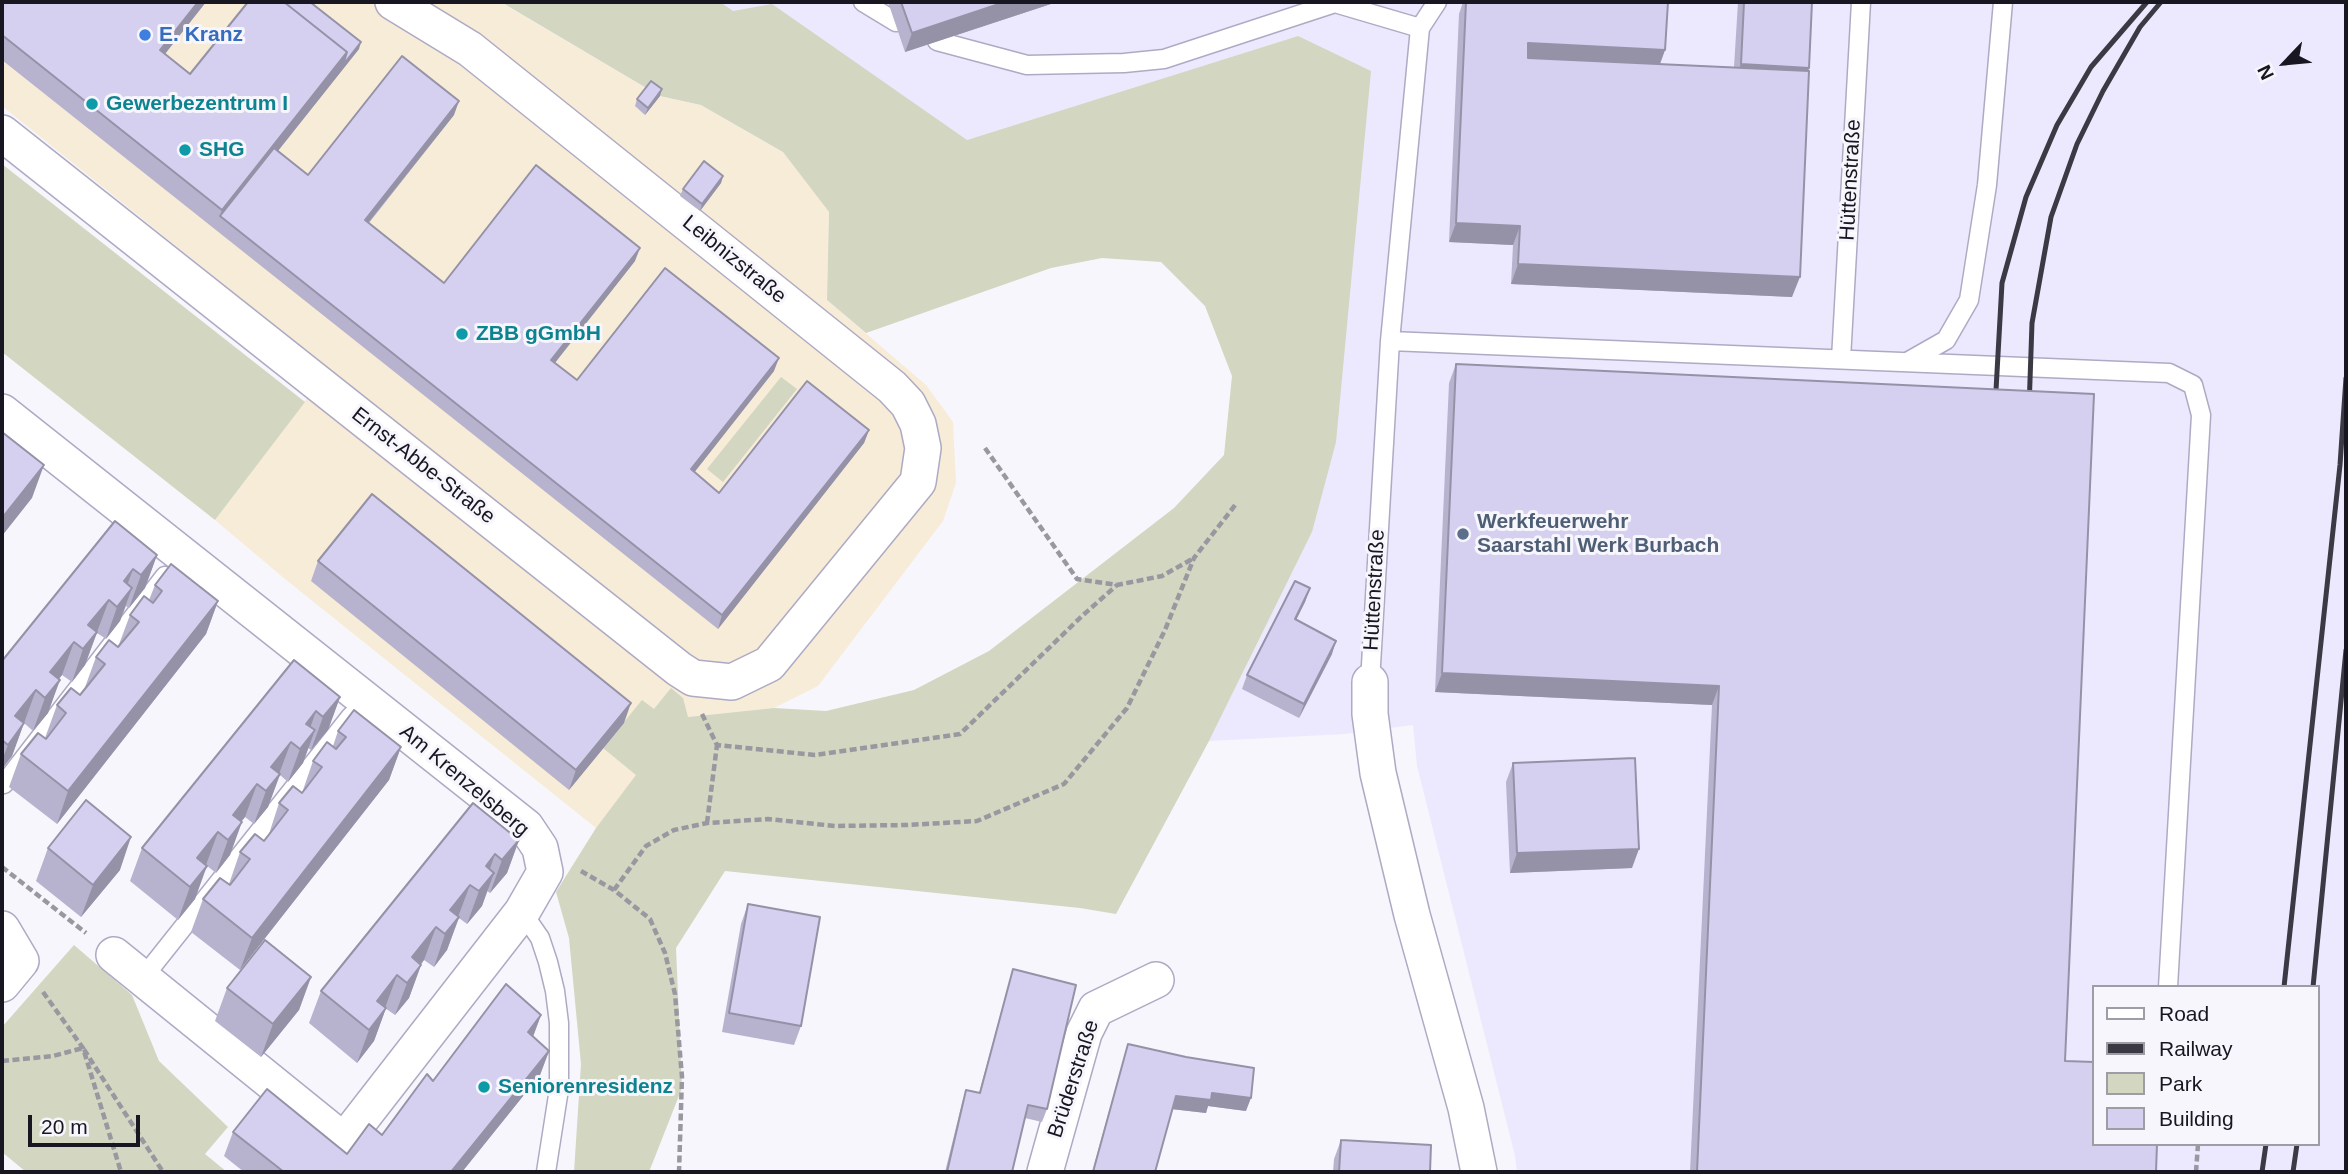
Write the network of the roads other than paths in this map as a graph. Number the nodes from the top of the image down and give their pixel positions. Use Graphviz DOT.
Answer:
graph roads {
  1 [pos="393,2"];
  2 [pos="863,2"];
  3 [pos="1437,2"];
  4 [pos="1861,2"];
  5 [pos="2003,2"];
  6 [pos="896,22"];
  7 [pos="1420,28"];
  8 [pos="937,41"];
  9 [pos="2,133"];
  10 [pos="1390,341"];
  11 [pos="1842,359"];
  12 [pos="1906,362"];
  13 [pos="3,416"];
  14 [pos="181,555"];
  15 [pos="693,678"];
  16 [pos="1370,682"];
  17 [pos="365,699"];
  18 [pos="4,784"];
  19 [pos="522,912"];
  20 [pos="2,929"];
  21 [pos="114,956"];
  22 [pos="11,973"];
  23 [pos="142,979"];
  24 [pos="1156,980"];
  25 [pos="2168,985"];
  26 [pos="546,1172"];
  27 [pos="1045,1172"];
  28 [pos="1479,1172"];
  1 -- 15 [label="street, Leibnizstraße"];
  2 -- 6 [label="lane"];
  3 -- 7 [label="lane, Hüttenstraße"];
  4 -- 11 [label="lane, Hüttenstraße"];
  5 -- 12 [label="lane"];
  7 -- 8 [label="lane"];
  7 -- 10 [label="lane, Hüttenstraße"];
  9 -- 15 [label="street, Ernst-Abbe-Straße"];
  10 -- 11 [label="lane"];
  10 -- 16 [label="lane, Hüttenstraße"];
  11 -- 12 [label="lane"];
  12 -- 25 [label="lane"];
  13 -- 14 [label="street, Am Krenzelsberg"];
  14 -- 17 [label="street, Am Krenzelsberg"];
  14 -- 18 [label="lane"];
  16 -- 28 [label="street, Hüttenstraße"];
  17 -- 19 [label="street, Am Krenzelsberg"];
  17 -- 23 [label="lane"];
  19 -- 23 [label="street, Am Krenzelsberg"];
  19 -- 26 [label="lane"];
  20 -- 22 [label="street"];
  21 -- 23 [label="street, Am Krenzelsberg"];
  24 -- 27 [label="street, Brüderstraße"];
}
